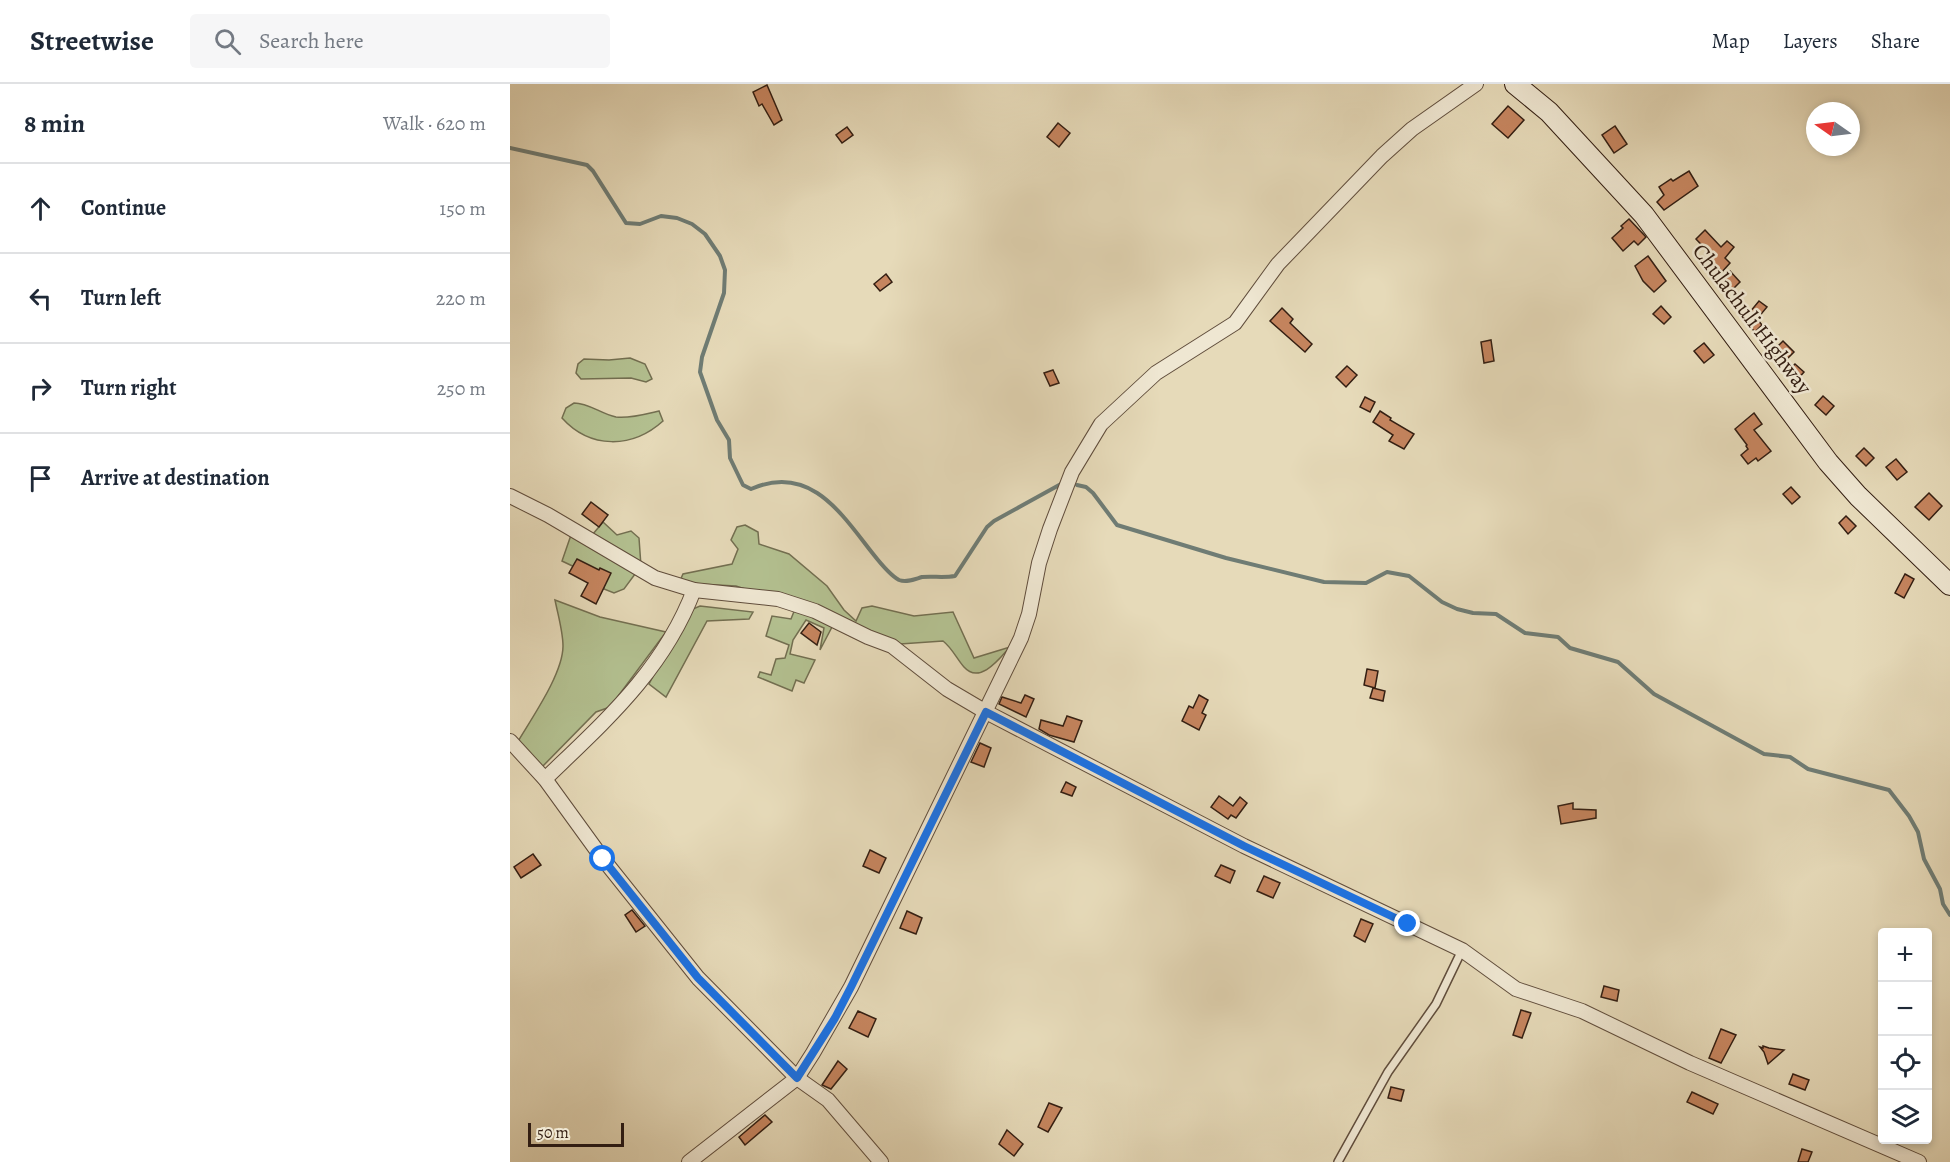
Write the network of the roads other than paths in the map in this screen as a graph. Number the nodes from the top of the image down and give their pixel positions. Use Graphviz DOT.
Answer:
graph roads {
  1 [pos="1476,84"];
  2 [pos="1515,84"];
  3 [pos="511,495"];
  4 [pos="1950,585"];
  5 [pos="694,590"];
  6 [pos="986,712"];
  7 [pos="510,741"];
  8 [pos="545,779"];
  9 [pos="1462,950"];
  10 [pos="797,1078"];
  11 [pos="689,1162"];
  12 [pos="881,1162"];
  13 [pos="1338,1162"];
  14 [pos="1920,1162"];
  1 -- 6 [label="street"];
  2 -- 4 [label="street, Chulachuli Highway"];
  3 -- 5 [label="street"];
  5 -- 6 [label="street"];
  5 -- 8 [label="street"];
  6 -- 9 [label="street"];
  6 -- 10 [label="street"];
  7 -- 8 [label="street"];
  8 -- 10 [label="street"];
  9 -- 13 [label="lane"];
  9 -- 14 [label="street"];
  10 -- 11 [label="street"];
  10 -- 12 [label="street"];
}
